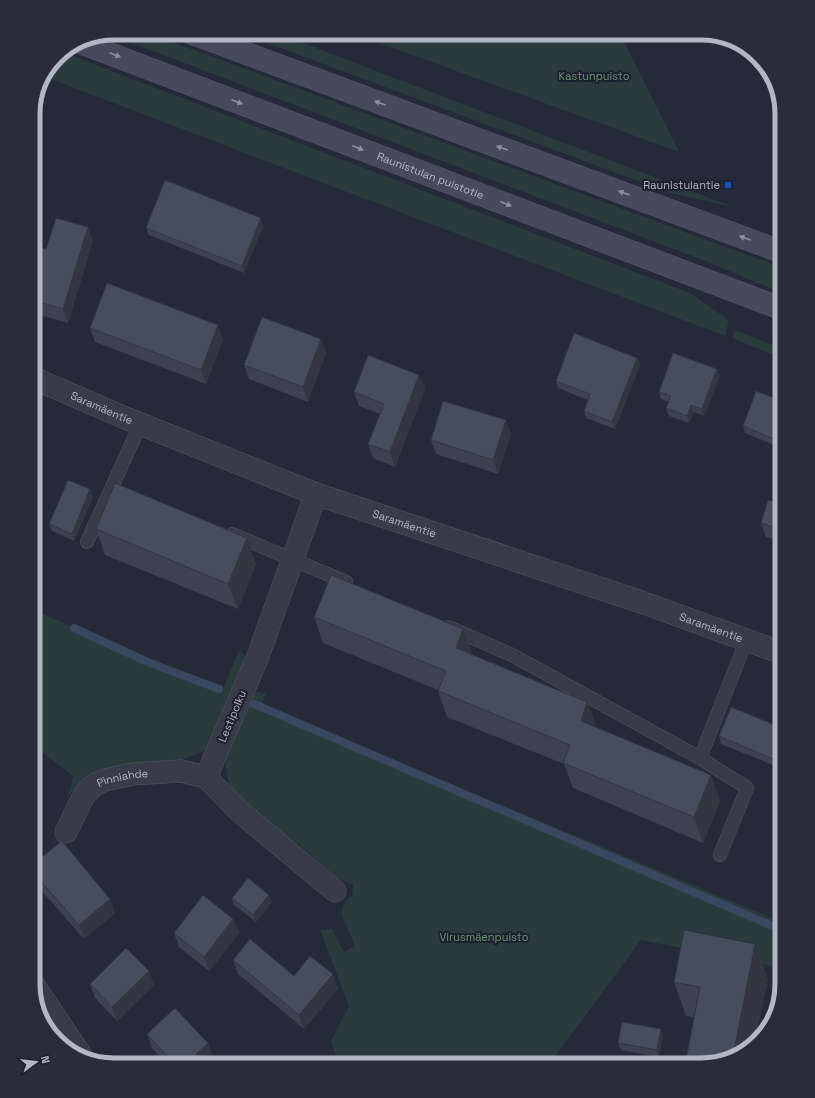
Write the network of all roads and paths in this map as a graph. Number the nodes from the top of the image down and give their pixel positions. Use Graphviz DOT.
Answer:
graph roads {
  1 [pos="211,40"];
  2 [pos="87,45"];
  3 [pos="775,249"];
  4 [pos="775,306"];
  5 [pos="40,381"];
  6 [pos="140,423"];
  7 [pos="113,485"];
  8 [pos="126,490"];
  9 [pos="316,494"];
  10 [pos="223,530"];
  11 [pos="87,542"];
  12 [pos="293,559"];
  13 [pos="360,588"];
  14 [pos="438,622"];
  15 [pos="747,639"];
  16 [pos="775,650"];
  17 [pos="700,758"];
  18 [pos="206,777"];
  19 [pos="66,832"];
  20 [pos="720,856"];
  21 [pos="335,891"];
  22 [pos="41,995"];
  23 [pos="75,1047"];
  3 -- 1 [label="main road, one-way"];
  2 -- 4 [label="main road, Raunistulan puistotie, one-way"];
  5 -- 6 [label="street, Saramäentie"];
  6 -- 7 [label="lane"];
  6 -- 9 [label="street, Saramäentie"];
  7 -- 8 [label="lane"];
  7 -- 11 [label="lane"];
  9 -- 12 [label="street, Lestipolku"];
  9 -- 15 [label="street, Saramäentie"];
  10 -- 12 [label="lane"];
  12 -- 13 [label="lane"];
  12 -- 18 [label="street, Lestipolku"];
  14 -- 17 [label="lane"];
  15 -- 16 [label="street, Saramäentie"];
  15 -- 17 [label="lane"];
  17 -- 20 [label="lane"];
  18 -- 19 [label="street, Pinniahde"];
  18 -- 21 [label="street"];
  22 -- 23 [label="street"];
}
